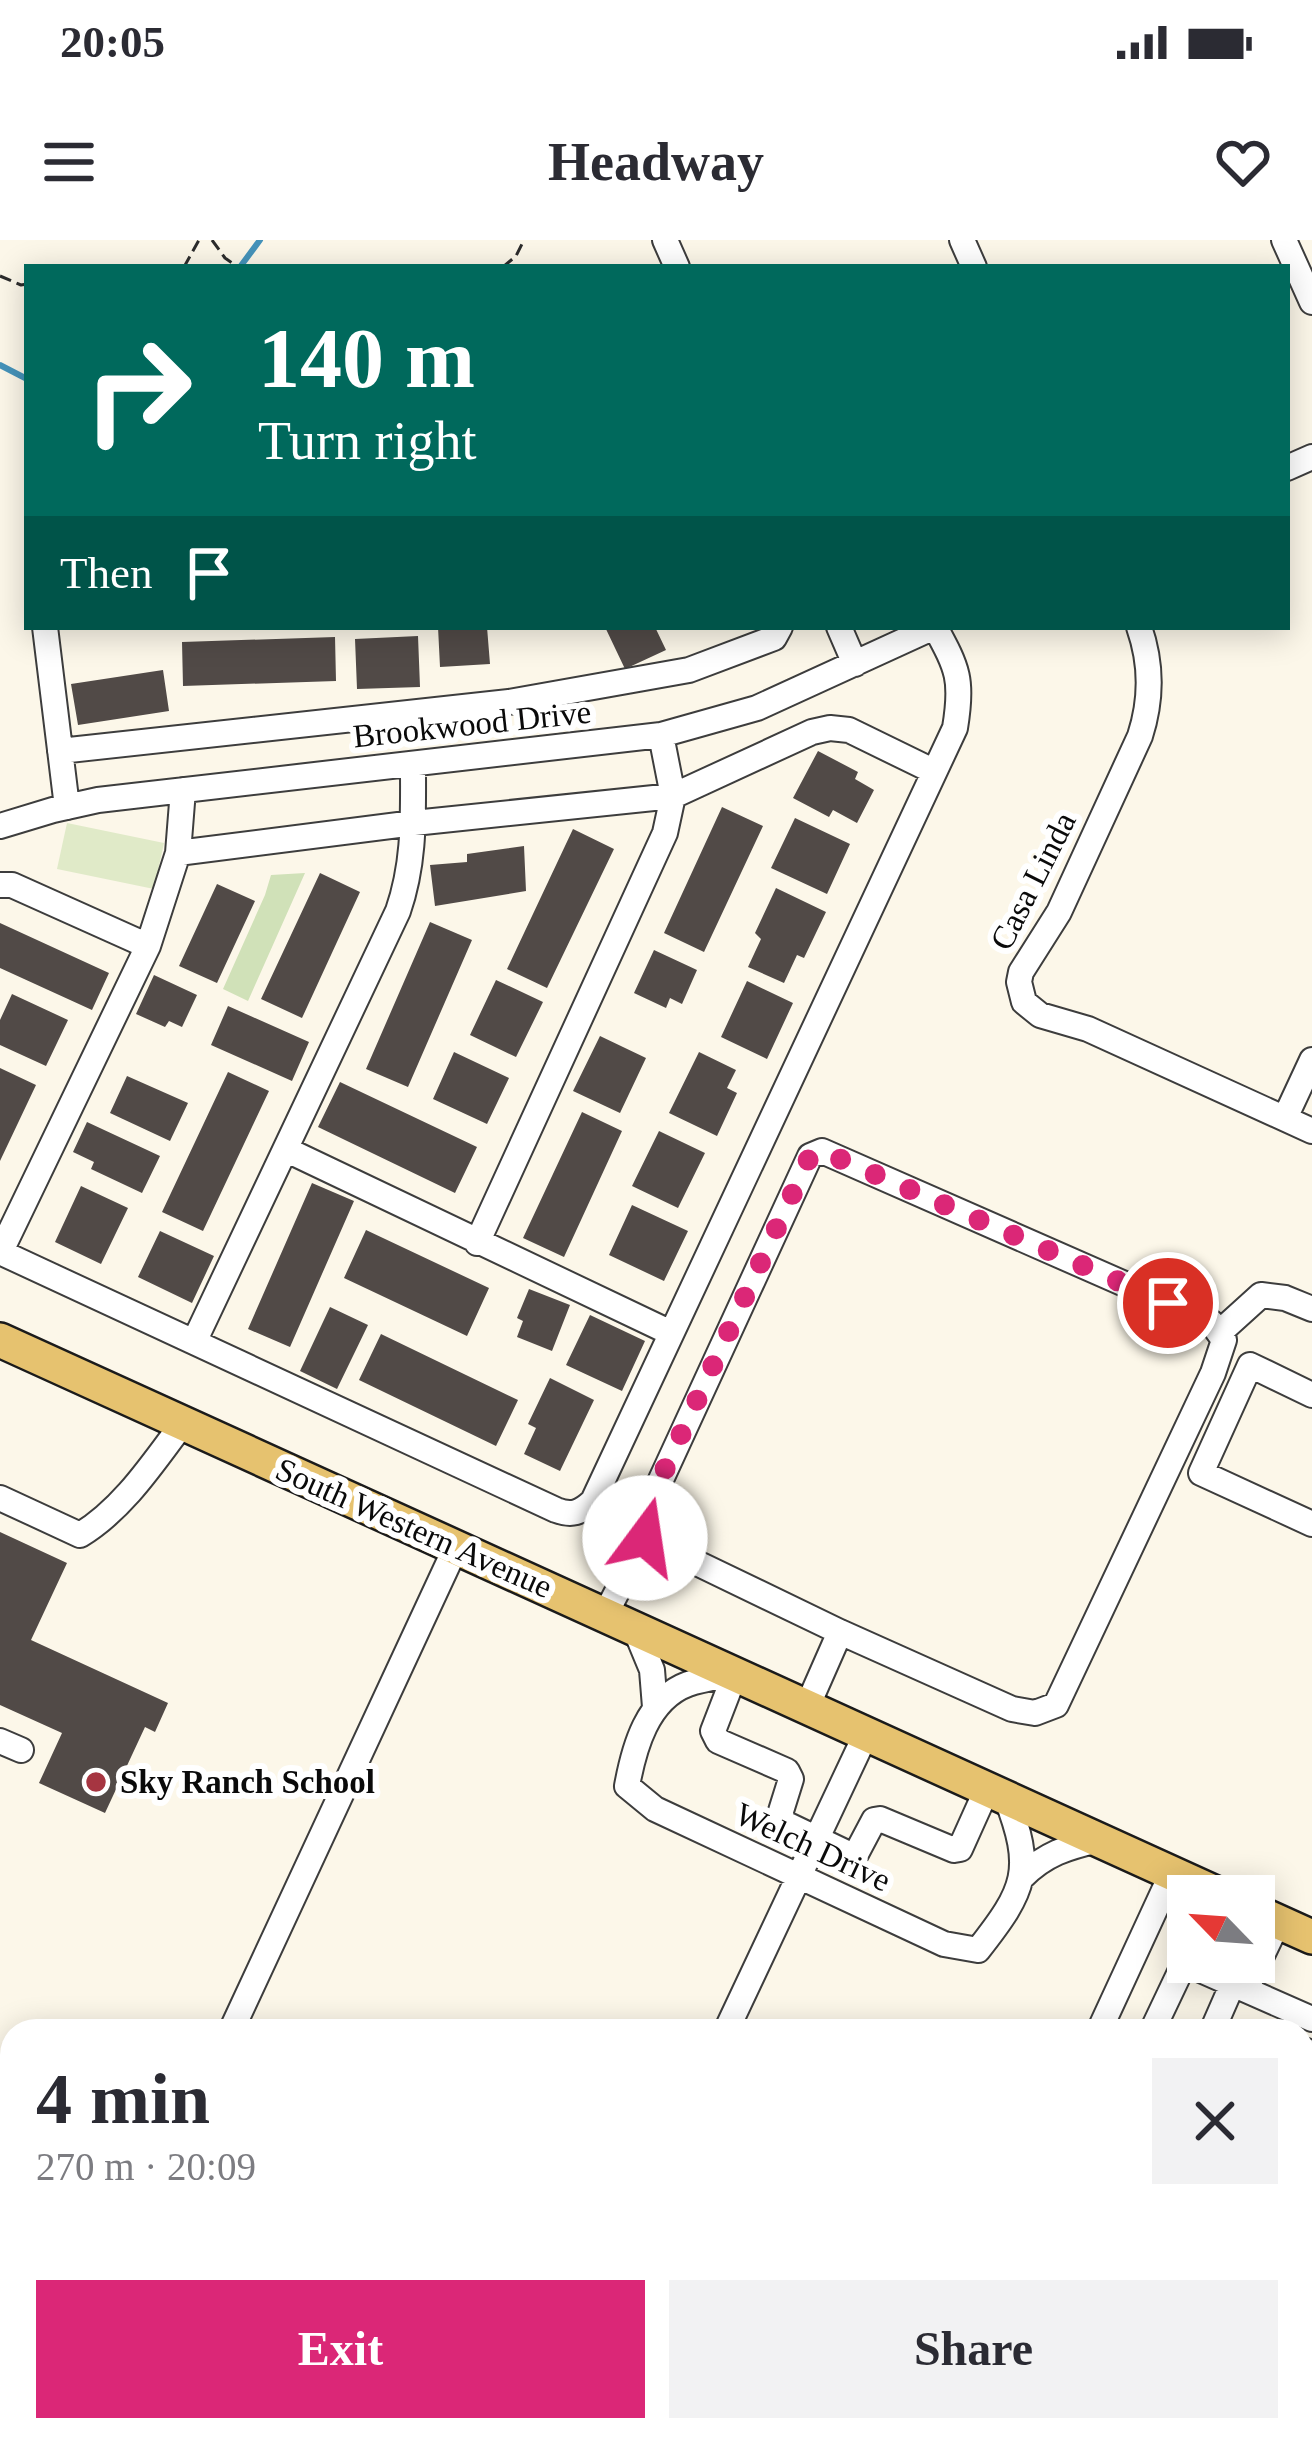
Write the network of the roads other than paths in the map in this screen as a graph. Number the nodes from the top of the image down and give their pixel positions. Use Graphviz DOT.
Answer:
graph roads {
  1 [pos="1284,240"];
  2 [pos="1312,302"];
  3 [pos="45,630"];
  4 [pos="778,630"];
  5 [pos="839,630"];
  6 [pos="929,630"];
  7 [pos="937,630"];
  8 [pos="1140,630"];
  9 [pos="855,664"];
  10 [pos="661,735"];
  11 [pos="60,751"];
  12 [pos="413,764"];
  13 [pos="933,771"];
  14 [pos="182,790"];
  15 [pos="674,796"];
  16 [pos="67,807"];
  17 [pos="413,823"];
  18 [pos="0,826"];
  19 [pos="178,853"];
  20 [pos="0,885"];
  21 [pos="148,946"];
  22 [pos="1312,1060"];
  23 [pos="1285,1118"];
  24 [pos="1312,1131"];
  25 [pos="286,1150"];
  26 [pos="477,1243"];
  27 [pos="0,1252"];
  28 [pos="1312,1309"];
  29 [pos="669,1332"];
  30 [pos="1219,1333"];
  31 [pos="0,1340"];
  32 [pos="194,1342"];
  33 [pos="1312,1395"];
  34 [pos="183,1424"];
  35 [pos="0,1498"];
  36 [pos="1312,1524"];
  37 [pos="645,1538"];
  38 [pos="456,1547"];
  39 [pos="620,1622"];
  40 [pos="840,1632"];
  41 [pos="735,1674"];
  42 [pos="655,1707"];
  43 [pos="807,1707"];
  44 [pos="866,1734"];
  45 [pos="996,1793"];
  46 [pos="816,1839"];
  47 [pos="1099,1840"];
  48 [pos="1172,1873"];
  49 [pos="1176,1875"];
  50 [pos="799,1876"];
  51 [pos="1022,1877"];
  52 [pos="1275,1920"];
  53 [pos="1312,1937"];
  54 [pos="1240,1983"];
  55 [pos="1239,1986"];
  56 [pos="237,2019"];
  57 [pos="732,2019"];
  58 [pos="1105,2019"];
  59 [pos="1158,2019"];
  60 [pos="1219,2019"];
  61 [pos="1290,2019"];
  1 -- 2 [label="street"];
  3 -- 11 [label="street"];
  4 -- 11 [label="street"];
  5 -- 9 [label="street"];
  6 -- 9 [label="street, Brookwood Drive"];
  7 -- 13 [label="street"];
  8 -- 23 [label="street, Casa Linda"];
  9 -- 10 [label="street, Brookwood Drive"];
  10 -- 12 [label="street, Brookwood Drive"];
  10 -- 15 [label="street"];
  11 -- 16 [label="street"];
  12 -- 14 [label="street, Brookwood Drive"];
  12 -- 17 [label="street"];
  13 -- 15 [label="street"];
  13 -- 29 [label="street"];
  14 -- 16 [label="street, Brookwood Drive"];
  14 -- 19 [label="street"];
  15 -- 17 [label="street"];
  15 -- 26 [label="street"];
  16 -- 18 [label="street, Brookwood Drive"];
  17 -- 19 [label="street"];
  17 -- 25 [label="street"];
  19 -- 21 [label="street"];
  20 -- 21 [label="street"];
  21 -- 27 [label="street"];
  22 -- 23 [label="street"];
  23 -- 24 [label="street, Casa Linda"];
  25 -- 26 [label="street"];
  25 -- 32 [label="street"];
  26 -- 29 [label="street"];
  27 -- 32 [label="street"];
  28 -- 30 [label="street"];
  29 -- 32 [label="street"];
  30 -- 37 [label="street"];
  30 -- 40 [label="street"];
  31 -- 34 [label="main road, South Western Avenue"];
  33 -- 36 [label="street"];
  34 -- 35 [label="street"];
  34 -- 38 [label="main road, South Western Avenue"];
  37 -- 39 [label="street"];
  37 -- 40 [label="street"];
  38 -- 39 [label="main road, South Western Avenue"];
  38 -- 56 [label="street"];
  39 -- 41 [label="main road, South Western Avenue"];
  39 -- 42 [label="street"];
  40 -- 43 [label="street"];
  41 -- 42 [label="street"];
  41 -- 43 [label="main road, South Western Avenue"];
  41 -- 46 [label="street"];
  42 -- 50 [label="street, Welch Drive"];
  43 -- 44 [label="main road, South Western Avenue"];
  44 -- 45 [label="main road, South Western Avenue"];
  44 -- 46 [label="street"];
  45 -- 46 [label="street"];
  45 -- 47 [label="main road, South Western Avenue"];
  45 -- 51 [label="street"];
  46 -- 50 [label="street"];
  47 -- 48 [label="main road, South Western Avenue"];
  47 -- 51 [label="street"];
  48 -- 49 [label="main road, South Western Avenue"];
  48 -- 58 [label="street"];
  50 -- 51 [label="street, Welch Drive"];
  50 -- 57 [label="street"];
  52 -- 53 [label="main road"];
  54 -- 55 [label="street"];
  55 -- 59 [label="street"];
  55 -- 60 [label="street"];
  55 -- 61 [label="street"];
}
